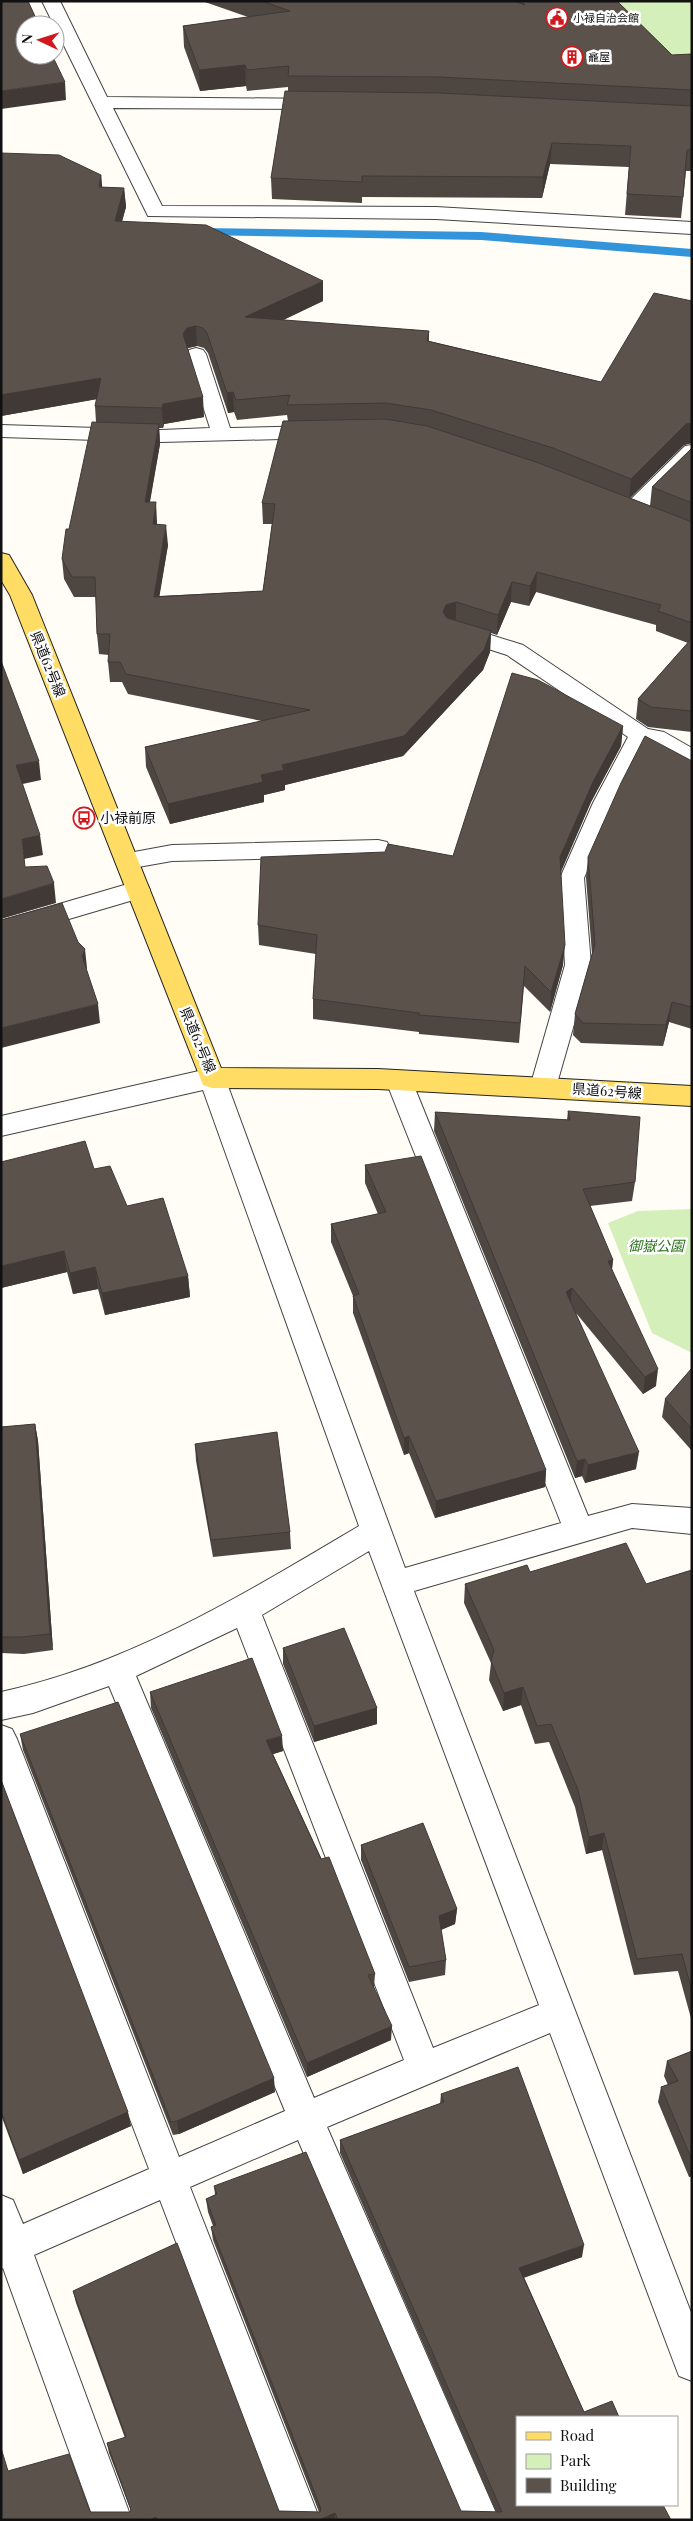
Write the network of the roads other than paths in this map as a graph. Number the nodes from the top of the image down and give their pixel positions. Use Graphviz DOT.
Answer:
graph roads {
  1 [pos="51,1"];
  2 [pos="100,102"];
  3 [pos="338,105"];
  4 [pos="692,228"];
  5 [pos="196,354"];
  6 [pos="1,431"];
  7 [pos="338,431"];
  8 [pos="222,434"];
  9 [pos="692,451"];
  10 [pos="632,511"];
  11 [pos="1,560"];
  12 [pos="455,631"];
  13 [pos="641,735"];
  14 [pos="692,758"];
  15 [pos="378,848"];
  16 [pos="127,861"];
  17 [pos="138,890"];
  18 [pos="1,930"];
  19 [pos="212,1078"];
  20 [pos="399,1080"];
  21 [pos="543,1087"];
  22 [pos="692,1096"];
  23 [pos="1,1126"];
  24 [pos="692,1521"];
  25 [pos="376,1531"];
  26 [pos="580,1531"];
  27 [pos="396,1583"];
  28 [pos="244,1610"];
  29 [pos="118,1670"];
  30 [pos="1,1706"];
  31 [pos="1,1740"];
  32 [pos="558,2014"];
  33 [pos="424,2068"];
  34 [pos="306,2119"];
  35 [pos="169,2178"];
  36 [pos="1,2212"];
  37 [pos="8,2248"];
  38 [pos="692,2363"];
  39 [pos="113,2520"];
  40 [pos="301,2520"];
  41 [pos="480,2520"];
  1 -- 2 [label="street"];
  2 -- 3 [label="street"];
  2 -- 4 [label="street"];
  5 -- 8 [label="street"];
  6 -- 8 [label="street"];
  7 -- 8 [label="street"];
  9 -- 10 [label="street"];
  11 -- 16 [label="main road, 県道62号線"];
  12 -- 13 [label="street"];
  13 -- 14 [label="street"];
  13 -- 21 [label="street"];
  15 -- 16 [label="street"];
  16 -- 17 [label="main road, 県道62号線"];
  17 -- 18 [label="street"];
  17 -- 19 [label="main road, 県道62号線"];
  19 -- 20 [label="main road, 県道62号線"];
  19 -- 23 [label="street"];
  19 -- 25 [label="street"];
  20 -- 21 [label="main road, 県道62号線"];
  20 -- 26 [label="street"];
  21 -- 22 [label="main road, 県道62号線"];
  24 -- 26 [label="street"];
  25 -- 27 [label="street"];
  25 -- 28 [label="street"];
  26 -- 27 [label="street"];
  27 -- 32 [label="street"];
  28 -- 29 [label="street"];
  28 -- 33 [label="street"];
  29 -- 30 [label="street"];
  29 -- 34 [label="street"];
  31 -- 35 [label="street"];
  32 -- 33 [label="street"];
  32 -- 38 [label="street"];
  33 -- 34 [label="street"];
  34 -- 35 [label="street"];
  34 -- 41 [label="street"];
  35 -- 37 [label="street"];
  35 -- 40 [label="street"];
  36 -- 37 [label="street"];
  37 -- 39 [label="street"];
}
